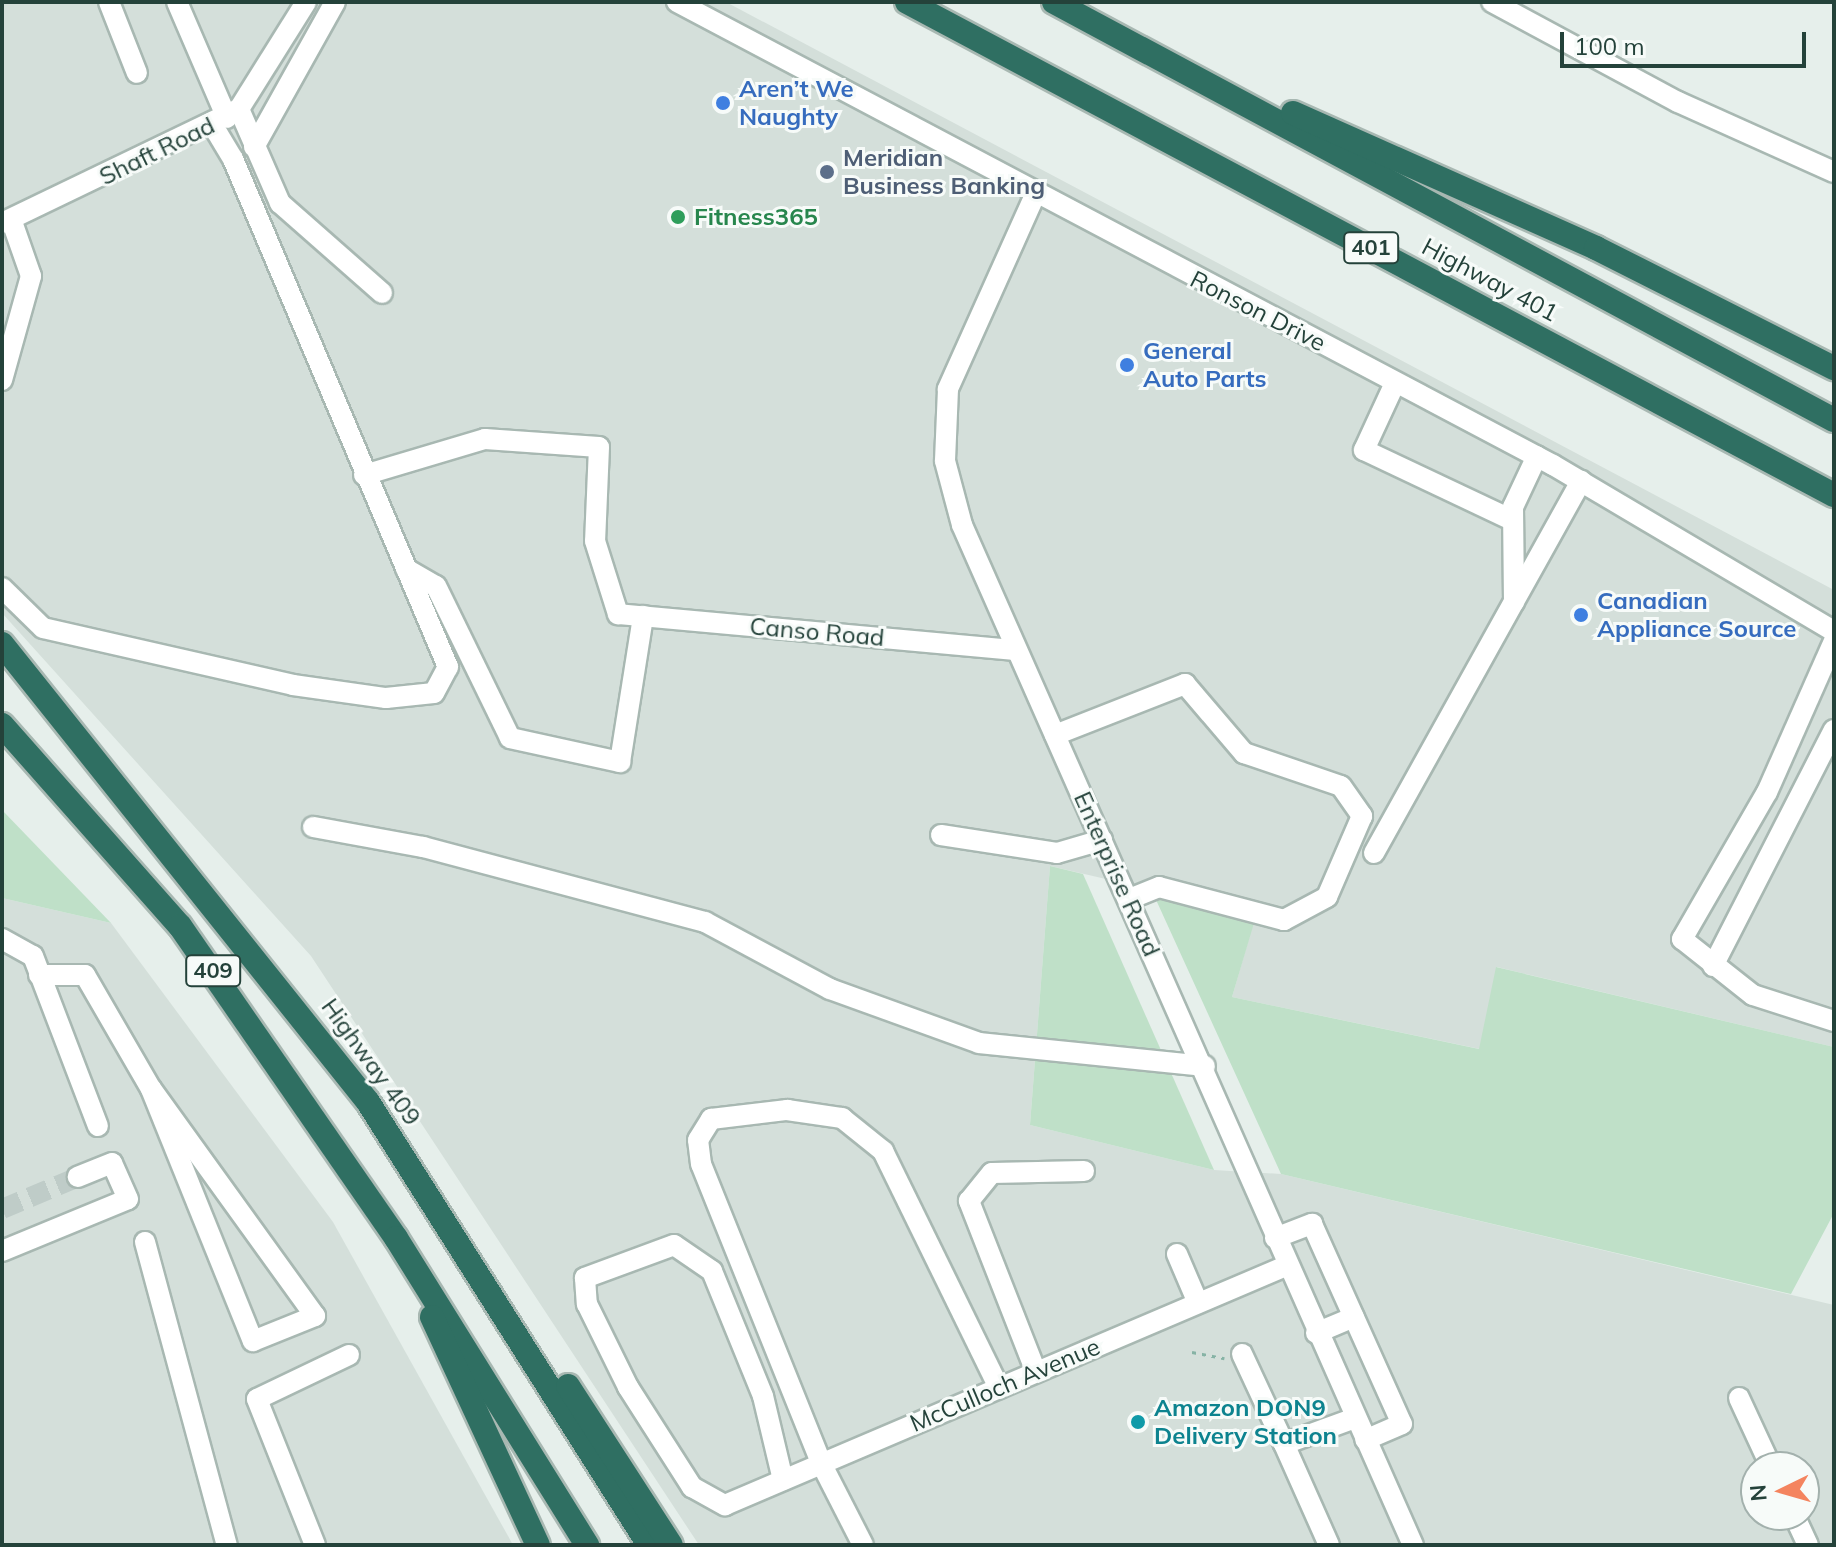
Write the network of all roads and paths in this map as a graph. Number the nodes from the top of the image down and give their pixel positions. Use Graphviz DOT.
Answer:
graph roads {
  1 [pos="109,2"];
  2 [pos="177,2"];
  3 [pos="306,2"];
  4 [pos="335,2"];
  5 [pos="677,2"];
  6 [pos="907,2"];
  7 [pos="1054,2"];
  8 [pos="1492,2"];
  9 [pos="1113,33"];
  10 [pos="285,40"];
  11 [pos="306,52"];
  12 [pos="137,73"];
  13 [pos="226,118"];
  14 [pos="254,147"];
  15 [pos="1834,172"];
  16 [pos="1035,195"];
  17 [pos="7,221"];
  18 [pos="382,293"];
  19 [pos="1834,368"];
  20 [pos="2,380"];
  21 [pos="1395,383"];
  22 [pos="1834,420"];
  23 [pos="1537,456"];
  24 [pos="364,475"];
  25 [pos="1581,481"];
  26 [pos="1834,495"];
  27 [pos="1512,520"];
  28 [pos="406,569"];
  29 [pos="2,588"];
  30 [pos="1514,602"];
  31 [pos="643,616"];
  32 [pos="1834,631"];
  33 [pos="1834,641"];
  34 [pos="2,644"];
  35 [pos="1016,650"];
  36 [pos="2,725"];
  37 [pos="1834,730"];
  38 [pos="1055,735"];
  39 [pos="313,827"];
  40 [pos="941,835"];
  41 [pos="1102,840"];
  42 [pos="1374,853"];
  43 [pos="1129,899"];
  44 [pos="2,939"];
  45 [pos="1713,966"];
  46 [pos="39,975"];
  47 [pos="1834,1021"];
  48 [pos="1205,1066"];
  49 [pos="151,1089"];
  50 [pos="98,1126"];
  51 [pos="1084,1171"];
  52 [pos="78,1177"];
  53 [pos="454,1229"];
  54 [pos="396,1238"];
  55 [pos="1275,1238"];
  56 [pos="145,1242"];
  57 [pos="2,1251"];
  58 [pos="1177,1254"];
  59 [pos="1286,1266"];
  60 [pos="1198,1303"];
  61 [pos="1354,1317"];
  62 [pos="1316,1333"];
  63 [pos="1192,1352"];
  64 [pos="349,1355"];
  65 [pos="1244,1358"];
  66 [pos="1036,1372"];
  67 [pos="999,1388"];
  68 [pos="1739,1398"];
  69 [pos="1355,1418"];
  70 [pos="1365,1440"];
  71 [pos="1284,1444"];
  72 [pos="1764,1451"];
  73 [pos="822,1465"];
  74 [pos="783,1480"];
  75 [pos="222,1543"];
  76 [pos="315,1545"];
  77 [pos="538,1545"];
  78 [pos="587,1545"];
  79 [pos="649,1545"];
  80 [pos="671,1545"];
  81 [pos="863,1545"];
  82 [pos="1329,1545"];
  83 [pos="1413,1545"];
  1 -- 12 [label="street"];
  2 -- 13 [label="street"];
  3 -- 10 [label="street, Shaft Road"];
  4 -- 11 [label="street"];
  5 -- 16 [label="street, Ronson Drive"];
  6 -- 26 [label="highway, Highway 401 / 401"];
  7 -- 9 [label="highway, Highway 401"];
  8 -- 15 [label="street"];
  9 -- 19 [label="highway"];
  9 -- 22 [label="highway, Highway 401"];
  10 -- 11 [label="street"];
  10 -- 13 [label="street, Shaft Road"];
  11 -- 14 [label="street"];
  13 -- 14 [label="street"];
  13 -- 17 [label="street, Shaft Road"];
  13 -- 24 [label="street"];
  14 -- 18 [label="street"];
  16 -- 21 [label="street, Ronson Drive"];
  16 -- 35 [label="street, Enterprise Road"];
  17 -- 20 [label="street"];
  21 -- 23 [label="street, Ronson Drive"];
  21 -- 27 [label="street"];
  23 -- 25 [label="street, Ronson Drive"];
  23 -- 27 [label="street"];
  24 -- 28 [label="street"];
  24 -- 31 [label="street, Canso Road"];
  25 -- 30 [label="street"];
  25 -- 32 [label="street, Ronson Drive"];
  27 -- 30 [label="street"];
  28 -- 29 [label="street"];
  28 -- 31 [label="street"];
  30 -- 42 [label="street"];
  31 -- 35 [label="street, Canso Road"];
  33 -- 45 [label="street"];
  34 -- 53 [label="highway, Highway 409 / 409"];
  35 -- 38 [label="street, Enterprise Road"];
  36 -- 54 [label="highway, 409"];
  37 -- 45 [label="street"];
  38 -- 41 [label="street, Enterprise Road"];
  38 -- 43 [label="street"];
  39 -- 48 [label="street"];
  40 -- 41 [label="street"];
  41 -- 43 [label="street, Enterprise Road"];
  43 -- 48 [label="street, Enterprise Road"];
  44 -- 46 [label="street"];
  45 -- 47 [label="street"];
  46 -- 49 [label="street"];
  46 -- 50 [label="street"];
  48 -- 55 [label="street, Enterprise Road"];
  49 -- 49 [label="street"];
  51 -- 66 [label="street"];
  52 -- 57 [label="street"];
  53 -- 79 [label="highway, Highway 409 / 409"];
  53 -- 80 [label="highway"];
  54 -- 77 [label="highway"];
  54 -- 78 [label="highway, 409"];
  55 -- 59 [label="street, Enterprise Road"];
  55 -- 61 [label="street"];
  56 -- 75 [label="street"];
  58 -- 60 [label="street"];
  59 -- 60 [label="street, McCulloch Avenue"];
  59 -- 62 [label="street, Enterprise Road"];
  60 -- 66 [label="street, McCulloch Avenue"];
  61 -- 62 [label="street"];
  61 -- 70 [label="street"];
  62 -- 69 [label="street, Enterprise Road"];
  63 -- 65 [label="path"];
  64 -- 76 [label="street"];
  65 -- 71 [label="street"];
  66 -- 67 [label="street, McCulloch Avenue"];
  67 -- 73 [label="street, McCulloch Avenue"];
  67 -- 73 [label="street"];
  68 -- 72 [label="street"];
  69 -- 70 [label="street, Enterprise Road"];
  69 -- 71 [label="street"];
  70 -- 83 [label="street, Enterprise Road"];
  71 -- 82 [label="street"];
  73 -- 74 [label="street, McCulloch Avenue"];
  73 -- 81 [label="street"];
  74 -- 74 [label="street, McCulloch Avenue"];
}
